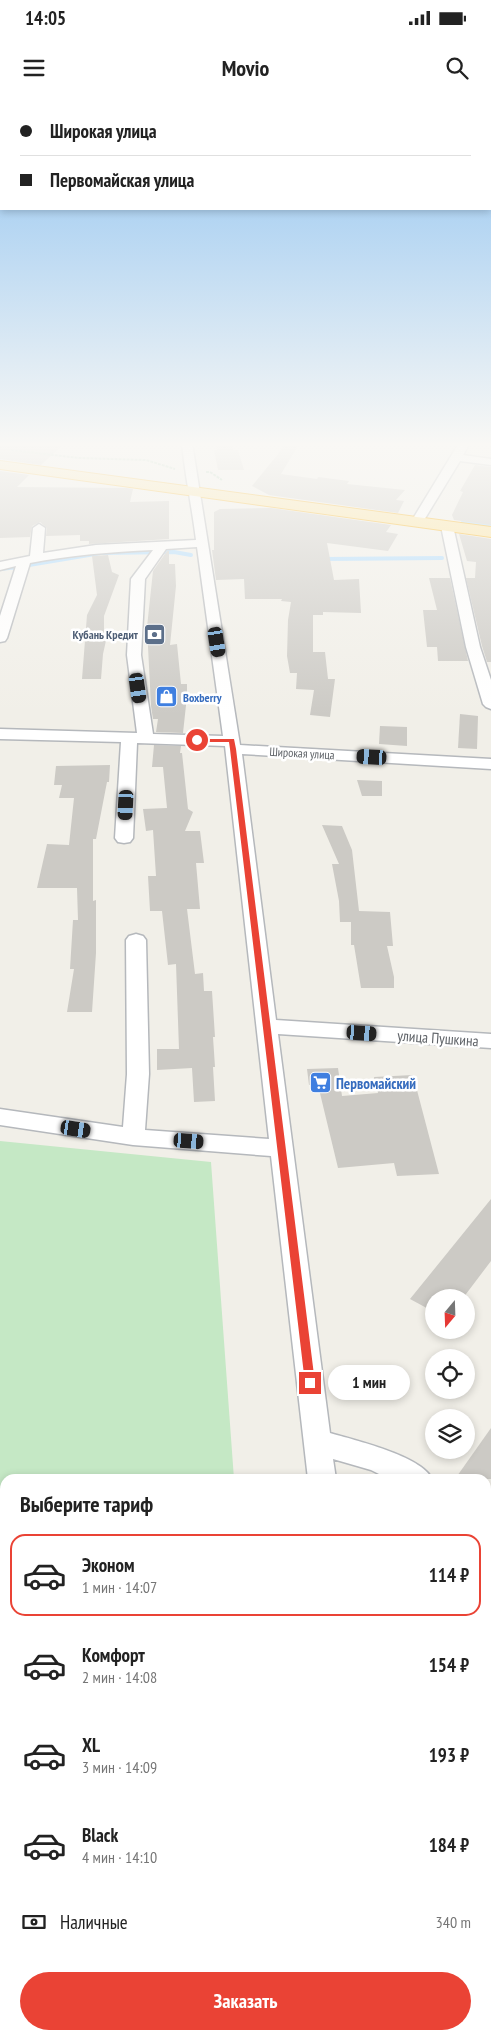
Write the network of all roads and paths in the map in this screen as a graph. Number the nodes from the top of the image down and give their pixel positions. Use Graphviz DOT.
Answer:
graph roads {
  1 [pos="38,533"];
  2 [pos="200,533"];
  3 [pos="449,533"];
  4 [pos="202,543"];
  5 [pos="162,546"];
  6 [pos="30,561"];
  7 [pos="0,566"];
  8 [pos="0,577"];
  9 [pos="18,578"];
  10 [pos="0,638"];
  11 [pos="473,647"];
  12 [pos="491,648"];
  13 [pos="491,704"];
  14 [pos="0,734"];
  15 [pos="129,738"];
  16 [pos="146,738"];
  17 [pos="232,745"];
  18 [pos="491,764"];
  19 [pos="124,838"];
  20 [pos="136,940"];
  21 [pos="266,1026"];
  22 [pos="491,1041"];
  23 [pos="0,1117"];
  24 [pos="133,1138"];
  25 [pos="282,1148"];
  26 [pos="318,1442"];
  27 [pos="321,1474"];
  28 [pos="408,1474"];
  1 -- 6 [label="street"];
  2 -- 4 [label="street"];
  3 -- 11 [label="street"];
  4 -- 5 [label="street"];
  4 -- 17 [label="street"];
  5 -- 6 [label="street"];
  5 -- 16 [label="street"];
  6 -- 7 [label="street"];
  6 -- 9 [label="street"];
  8 -- 9 [label="street"];
  9 -- 10 [label="street"];
  11 -- 12 [label="street"];
  11 -- 13 [label="street"];
  14 -- 15 [label="street, Широкая улица"];
  15 -- 16 [label="street, Широкая улица"];
  15 -- 19 [label="street"];
  16 -- 17 [label="street, Широкая улица"];
  17 -- 18 [label="street, Широкая улица"];
  17 -- 21 [label="street"];
  20 -- 24 [label="street"];
  21 -- 22 [label="street, улица Пушкина"];
  21 -- 25 [label="street"];
  23 -- 24 [label="street"];
  24 -- 25 [label="street"];
  25 -- 26 [label="street"];
  26 -- 27 [label="street"];
  26 -- 28 [label="street"];
}
